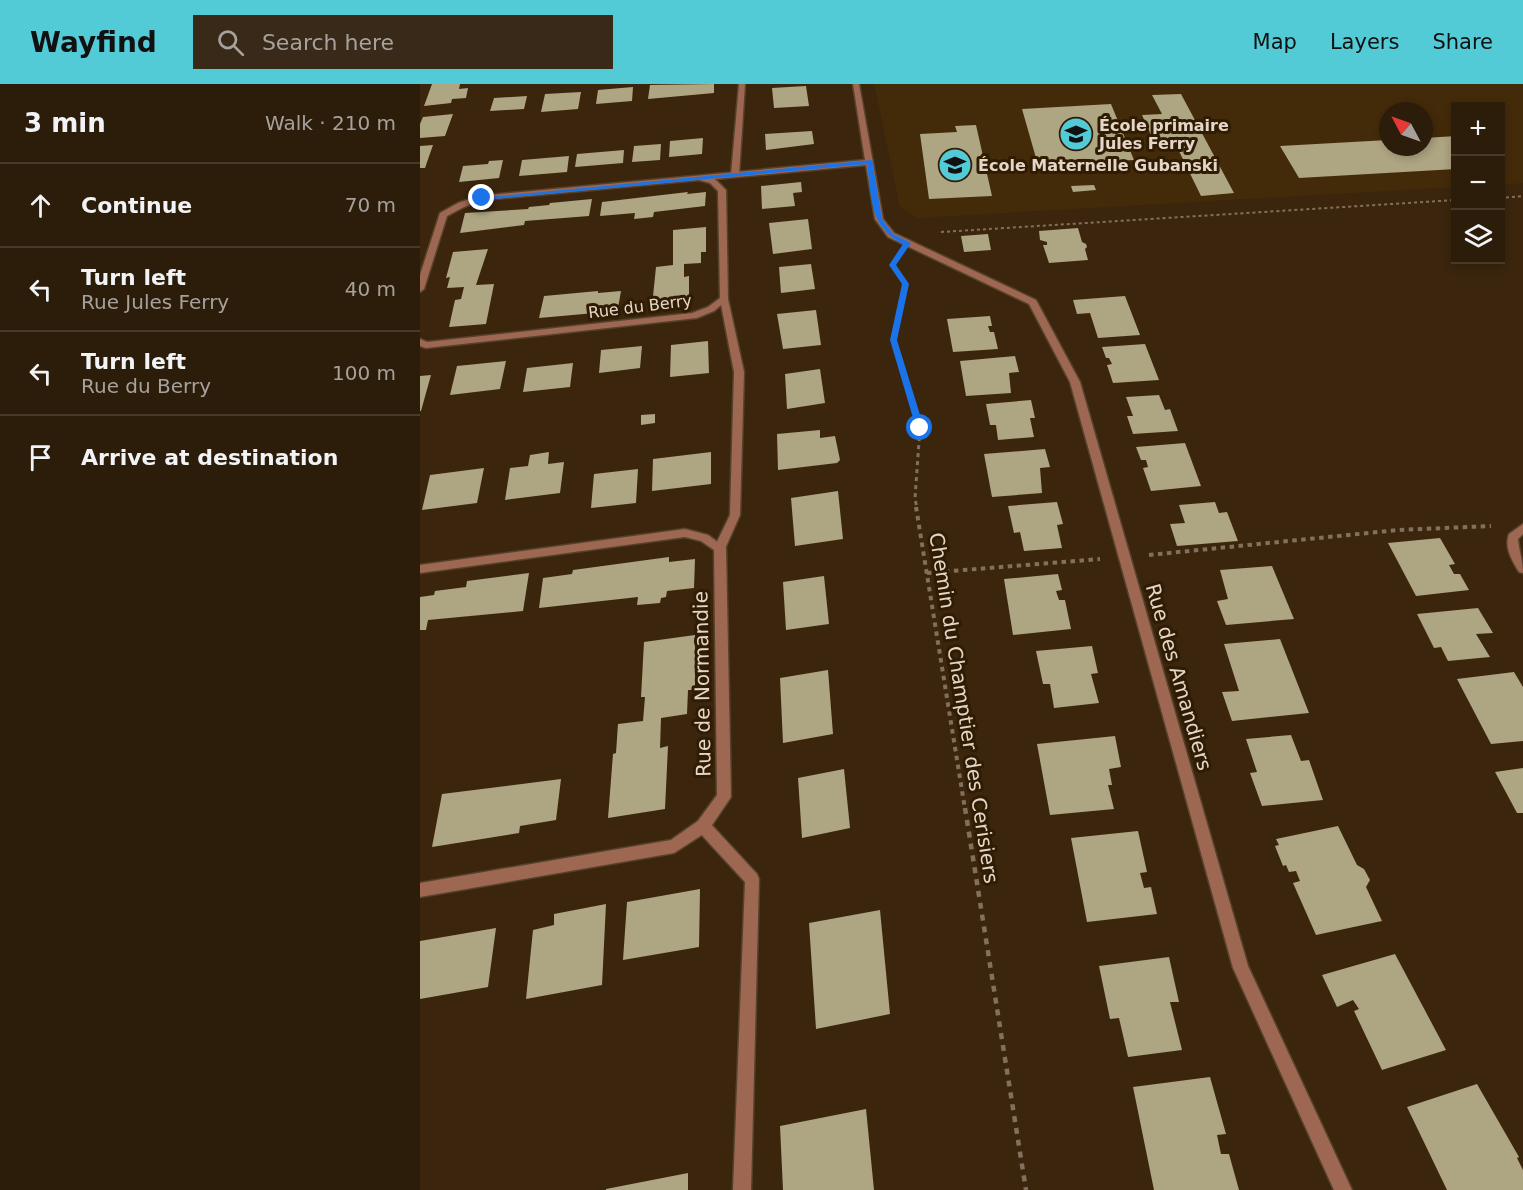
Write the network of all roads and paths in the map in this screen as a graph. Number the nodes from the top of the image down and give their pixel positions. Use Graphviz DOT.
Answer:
graph roads {
  1 [pos="742,84"];
  2 [pos="856,84"];
  3 [pos="869,162"];
  4 [pos="735,175"];
  5 [pos="699,178"];
  6 [pos="1523,196"];
  7 [pos="1505,198"];
  8 [pos="1451,200"];
  9 [pos="891,235"];
  10 [pos="907,243"];
  11 [pos="422,271"];
  12 [pos="420,289"];
  13 [pos="724,299"];
  14 [pos="420,342"];
  15 [pos="1500,526"];
  16 [pos="1523,528"];
  17 [pos="720,548"];
  18 [pos="1125,557"];
  19 [pos="420,569"];
  20 [pos="1523,569"];
  21 [pos="927,573"];
  22 [pos="703,826"];
  23 [pos="420,890"];
  24 [pos="742,1190"];
  25 [pos="1026,1190"];
  26 [pos="1343,1190"];
  1 -- 4 [label="street"];
  2 -- 3 [label="street"];
  3 -- 4 [label="street"];
  3 -- 9 [label="street"];
  4 -- 5 [label="street"];
  5 -- 11 [label="street"];
  5 -- 13 [label="street"];
  6 -- 7 [label="path"];
  8 -- 9 [label="path"];
  9 -- 10 [label="street, Rue des Amandiers"];
  10 -- 18 [label="street, Rue des Amandiers"];
  10 -- 21 [label="path, Chemin du Champtier des Cerisiers"];
  11 -- 12 [label="street"];
  13 -- 14 [label="street, Rue du Berry"];
  13 -- 17 [label="street"];
  15 -- 18 [label="path"];
  16 -- 20 [label="street"];
  17 -- 19 [label="street"];
  17 -- 22 [label="street, Rue de Normandie"];
  18 -- 21 [label="path"];
  18 -- 26 [label="street, Rue des Amandiers"];
  21 -- 25 [label="path, Chemin du Champtier des Cerisiers"];
  22 -- 23 [label="street, Rue de Normandie"];
  22 -- 24 [label="street"];
}
